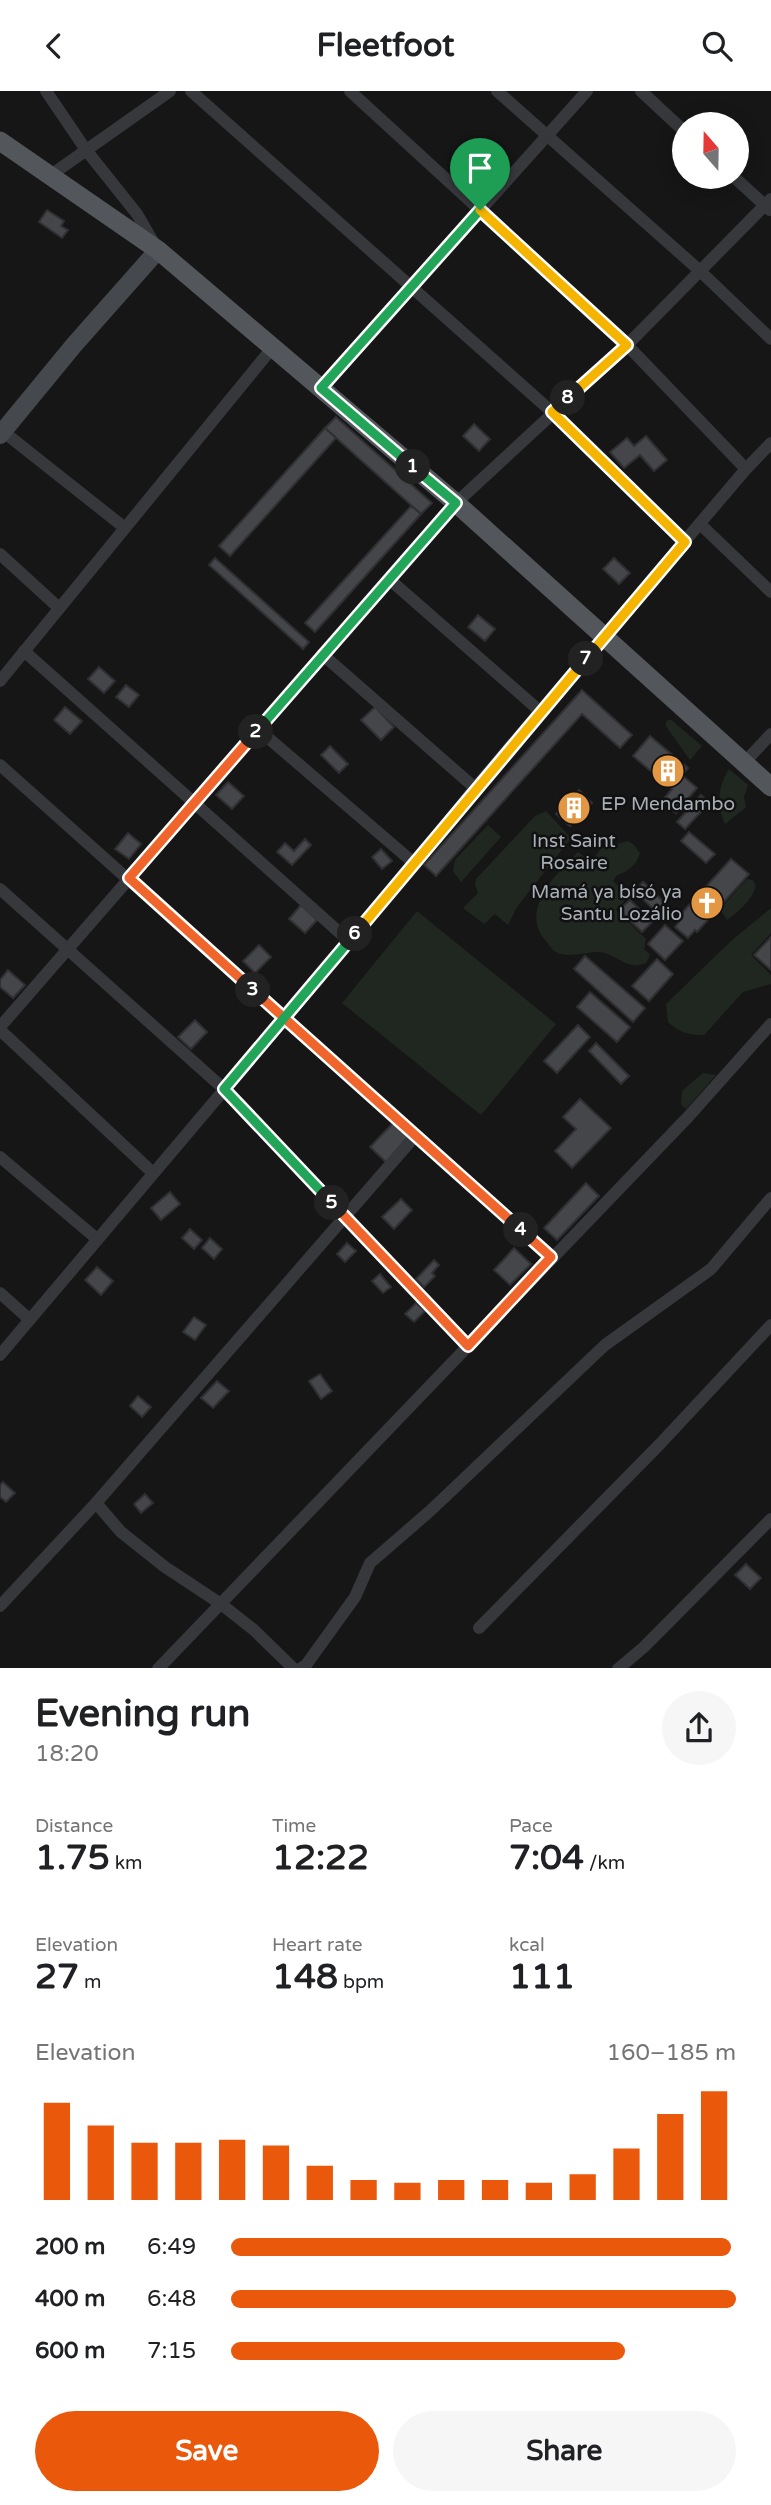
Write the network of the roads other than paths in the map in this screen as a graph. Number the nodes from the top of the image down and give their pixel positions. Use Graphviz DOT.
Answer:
graph roads {
  1 [pos="46,91"];
  2 [pos="191,91"];
  3 [pos="350,91"];
  4 [pos="497,91"];
  5 [pos="587,91"];
  6 [pos="641,91"];
  7 [pos="168,92"];
  8 [pos="672,120"];
  9 [pos="547,136"];
  10 [pos="0,141"];
  11 [pos="86,150"];
  12 [pos="51,175"];
  13 [pos="749,189"];
  14 [pos="769,205"];
  15 [pos="480,210"];
  16 [pos="158,250"];
  17 [pos="699,270"];
  18 [pos="411,287"];
  19 [pos="771,339"];
  20 [pos="627,345"];
  21 [pos="273,348"];
  22 [pos="321,388"];
  23 [pos="552,412"];
  24 [pos="1,432"];
  25 [pos="769,451"];
  26 [pos="746,469"];
  27 [pos="456,503"];
  28 [pos="699,524"];
  29 [pos="125,528"];
  30 [pos="685,542"];
  31 [pos="0,554"];
  32 [pos="389,579"];
  33 [pos="771,592"];
  34 [pos="59,608"];
  35 [pos="605,636"];
  36 [pos="24,651"];
  37 [pos="322,654"];
  38 [pos="0,681"];
  39 [pos="541,712"];
  40 [pos="259,730"];
  41 [pos="771,734"];
  42 [pos="744,763"];
  43 [pos="0,765"];
  44 [pos="771,787"];
  45 [pos="475,788"];
  46 [pos="194,804"];
  47 [pos="415,863"];
  48 [pos="129,878"];
  49 [pos="0,889"];
  50 [pos="349,941"];
  51 [pos="68,949"];
  52 [pos="284,1018"];
  53 [pos="771,1024"];
  54 [pos="0,1028"];
  55 [pos="224,1089"];
  56 [pos="416,1135"];
  57 [pos="0,1157"];
  58 [pos="153,1173"];
  59 [pos="771,1198"];
  60 [pos="346,1217"];
  61 [pos="97,1239"];
  62 [pos="551,1257"];
  63 [pos="0,1293"];
  64 [pos="29,1319"];
  65 [pos="771,1325"];
  66 [pos="468,1346"];
  67 [pos="0,1355"];
  68 [pos="96,1503"];
  69 [pos="771,1519"];
  70 [pos="221,1604"];
  71 [pos="0,1606"];
  72 [pos="480,1628"];
  73 [pos="158,1668"];
  74 [pos="294,1668"];
  75 [pos="300,1668"];
  76 [pos="618,1668"];
  1 -- 11 [label="street"];
  2 -- 18 [label="street"];
  3 -- 15 [label="street"];
  4 -- 9 [label="street"];
  5 -- 9 [label="street"];
  6 -- 8 [label="street"];
  7 -- 11 [label="street"];
  9 -- 15 [label="street"];
  9 -- 17 [label="street"];
  10 -- 12 [label="main road"];
  11 -- 12 [label="street"];
  11 -- 16 [label="street"];
  12 -- 16 [label="main road"];
  13 -- 14 [label="street"];
  14 -- 17 [label="street"];
  15 -- 18 [label="street"];
  15 -- 20 [label="street"];
  16 -- 21 [label="main road"];
  16 -- 24 [label="street"];
  17 -- 19 [label="street"];
  17 -- 20 [label="street"];
  18 -- 22 [label="street"];
  18 -- 23 [label="street"];
  20 -- 23 [label="street"];
  20 -- 26 [label="street"];
  21 -- 22 [label="main road"];
  21 -- 29 [label="street"];
  22 -- 27 [label="main road"];
  23 -- 27 [label="street"];
  23 -- 30 [label="street"];
  24 -- 29 [label="street"];
  25 -- 26 [label="street"];
  26 -- 28 [label="street"];
  27 -- 32 [label="street"];
  27 -- 35 [label="main road"];
  28 -- 30 [label="street"];
  28 -- 33 [label="street"];
  29 -- 34 [label="street"];
  30 -- 35 [label="street"];
  31 -- 34 [label="street"];
  32 -- 37 [label="street"];
  32 -- 39 [label="street"];
  34 -- 36 [label="street"];
  35 -- 39 [label="street"];
  35 -- 42 [label="main road"];
  36 -- 38 [label="street"];
  36 -- 46 [label="street"];
  37 -- 40 [label="street"];
  37 -- 45 [label="street"];
  39 -- 45 [label="street"];
  40 -- 46 [label="street"];
  40 -- 47 [label="street"];
  41 -- 42 [label="street"];
  42 -- 44 [label="main road"];
  43 -- 48 [label="street"];
  45 -- 47 [label="street"];
  46 -- 48 [label="street"];
  46 -- 50 [label="street"];
  47 -- 50 [label="street"];
  48 -- 51 [label="street"];
  48 -- 52 [label="street"];
  49 -- 51 [label="street"];
  50 -- 52 [label="street"];
  51 -- 54 [label="street"];
  51 -- 55 [label="street"];
  52 -- 55 [label="street"];
  52 -- 56 [label="street"];
  53 -- 62 [label="street"];
  54 -- 58 [label="street"];
  55 -- 58 [label="street"];
  55 -- 60 [label="street"];
  56 -- 60 [label="street"];
  56 -- 62 [label="street"];
  57 -- 61 [label="street"];
  58 -- 61 [label="street"];
  59 -- 75 [label="street"];
  60 -- 66 [label="street"];
  60 -- 68 [label="street"];
  61 -- 64 [label="street"];
  62 -- 66 [label="street"];
  63 -- 64 [label="street"];
  64 -- 67 [label="street"];
  65 -- 72 [label="street"];
  66 -- 70 [label="street"];
  68 -- 70 [label="street"];
  68 -- 71 [label="street"];
  69 -- 76 [label="street"];
  70 -- 73 [label="street"];
  70 -- 74 [label="street"];
}
